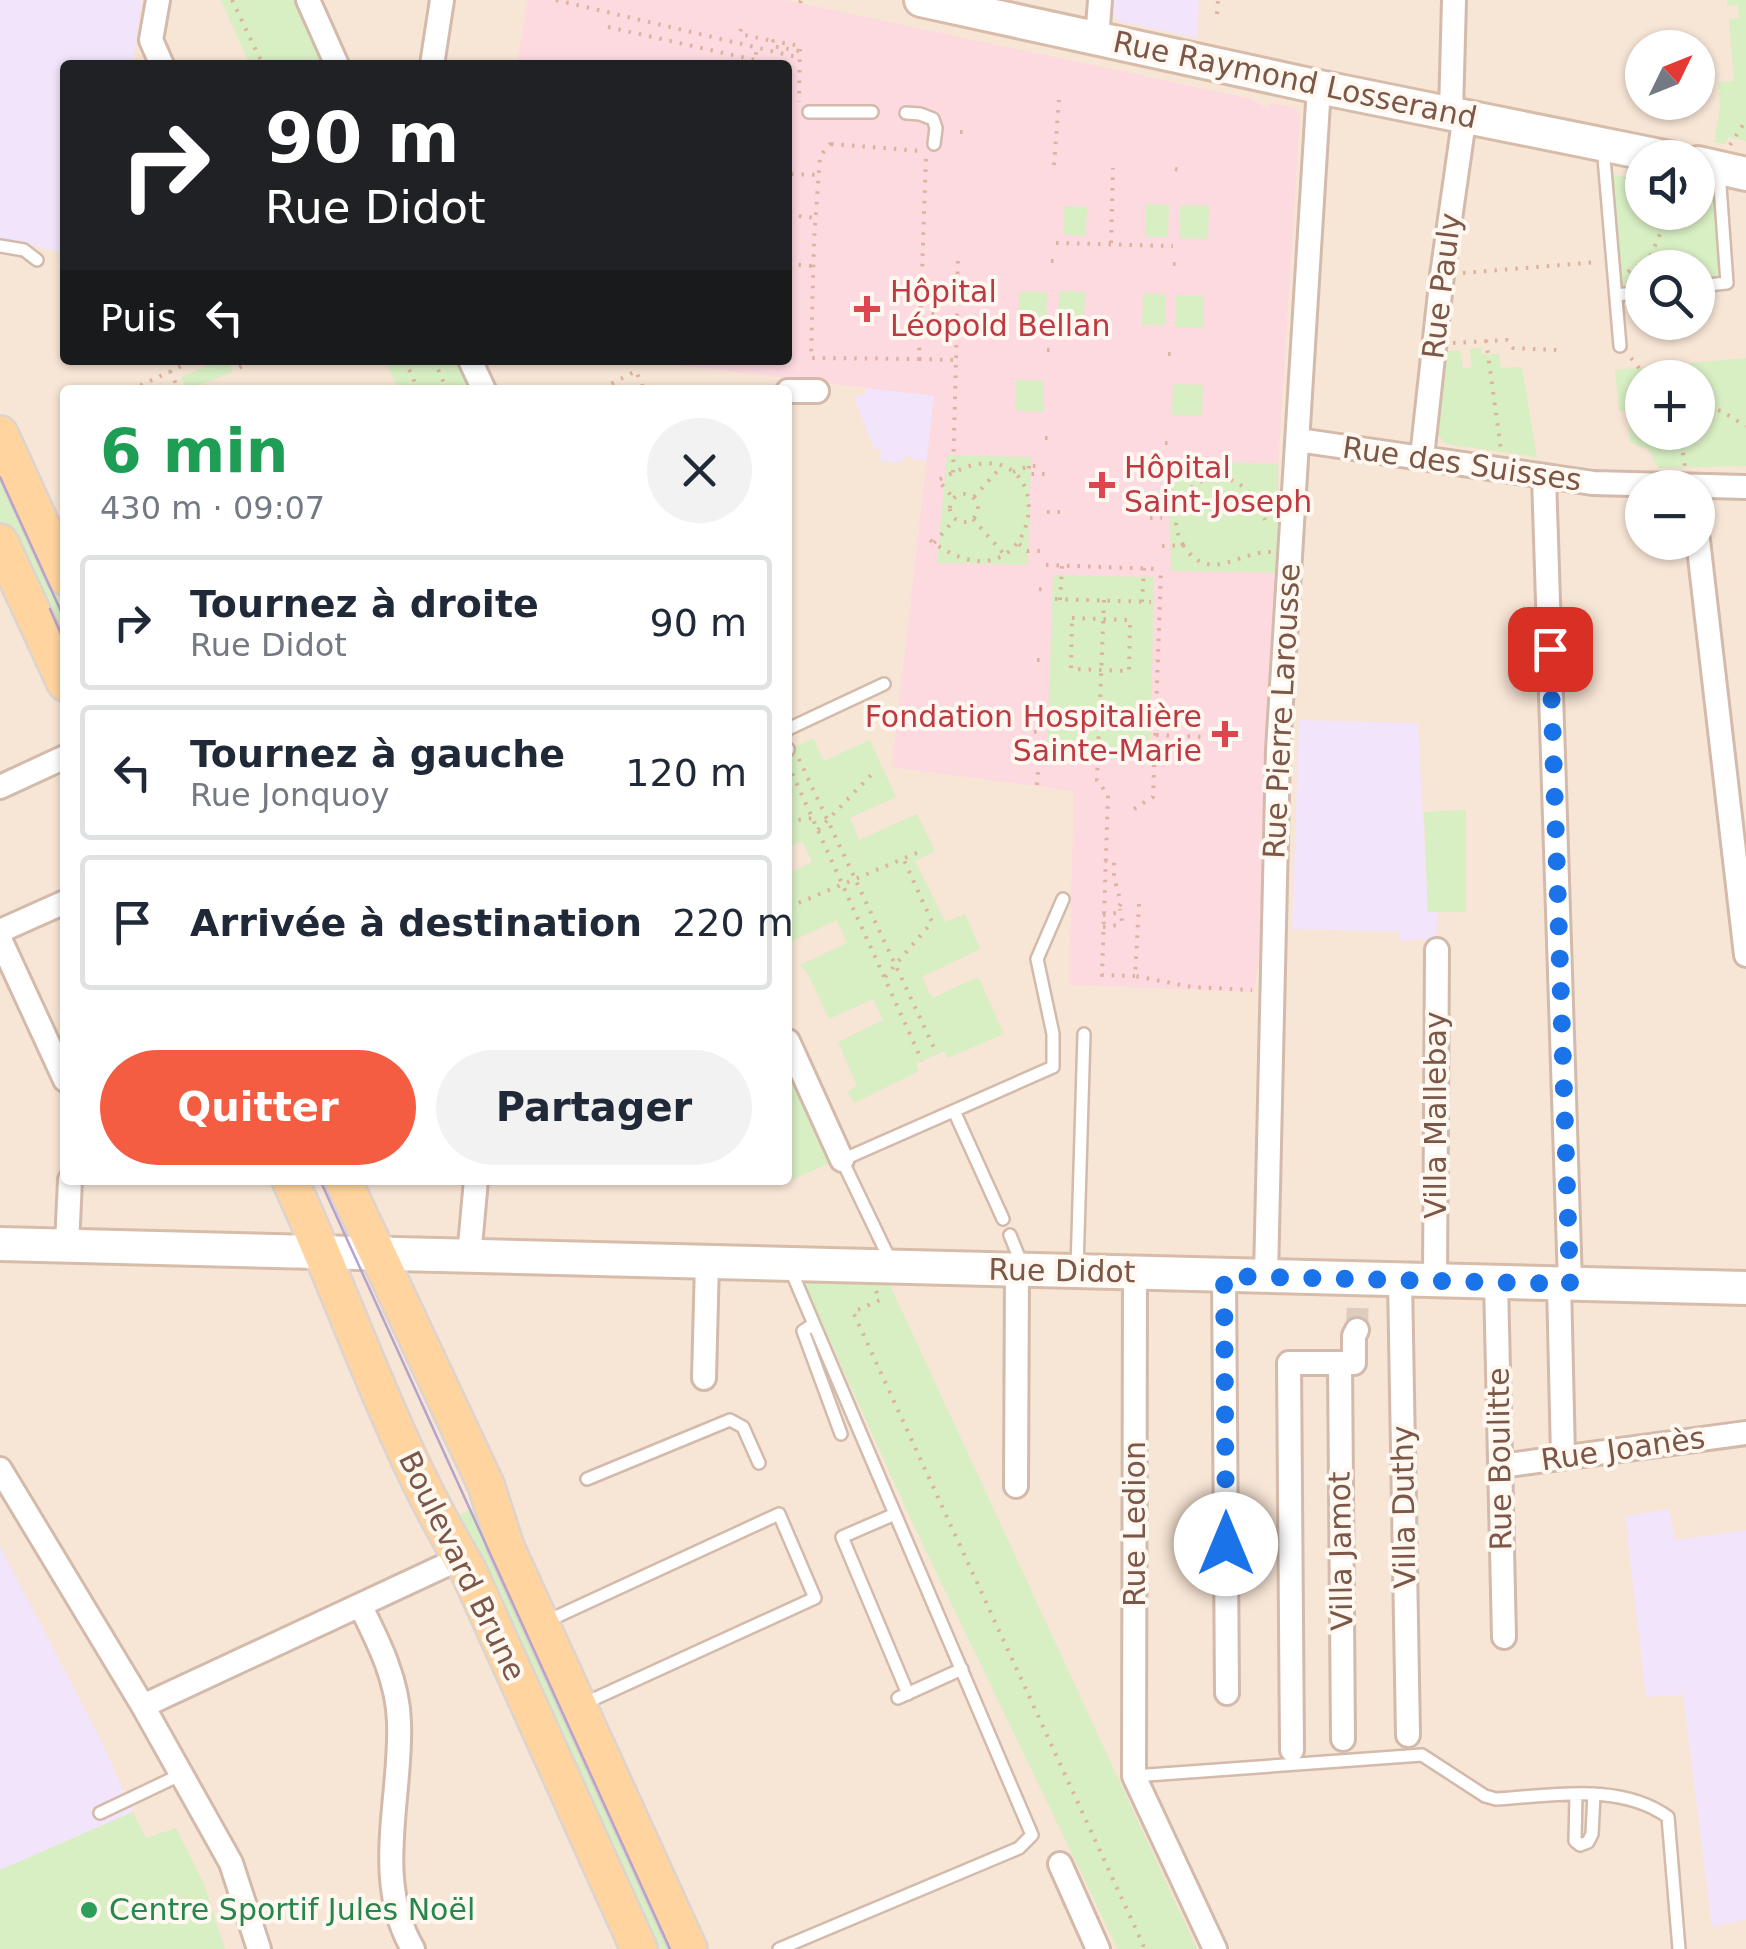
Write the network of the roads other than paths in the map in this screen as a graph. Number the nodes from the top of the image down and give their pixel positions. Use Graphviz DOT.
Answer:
graph roads {
  1 [pos="158,0"];
  2 [pos="308,0"];
  3 [pos="442,0"];
  4 [pos="921,0"];
  5 [pos="1100,0"];
  6 [pos="1454,0"];
  7 [pos="150,40"];
  8 [pos="1096,40"];
  9 [pos="149,60"];
  10 [pos="160,60"];
  11 [pos="335,60"];
  12 [pos="433,60"];
  13 [pos="1318,87"];
  14 [pos="805,108"];
  15 [pos="872,112"];
  16 [pos="906,113"];
  17 [pos="1458,113"];
  18 [pos="1603,143"];
  19 [pos="934,144"];
  20 [pos="1625,148"];
  21 [pos="1723,165"];
  22 [pos="0,246"];
  23 [pos="37,260"];
  24 [pos="1715,284"];
  25 [pos="1615,291"];
  26 [pos="1625,291"];
  27 [pos="1620,346"];
  28 [pos="792,390"];
  29 [pos="817,390"];
  30 [pos="0,434"];
  31 [pos="1298,440"];
  32 [pos="1422,458"];
  33 [pos="1544,476"];
  34 [pos="1625,482"];
  35 [pos="1715,483"];
  36 [pos="1746,487"];
  37 [pos="0,542"];
  38 [pos="1700,560"];
  39 [pos="60,566"];
  40 [pos="9,587"];
  41 [pos="60,674"];
  42 [pos="884,684"];
  43 [pos="792,727"];
  44 [pos="60,759"];
  45 [pos="0,787"];
  46 [pos="1063,899"];
  47 [pos="60,905"];
  48 [pos="0,935"];
  49 [pos="1437,950"];
  50 [pos="1746,956"];
  51 [pos="1084,1034"];
  52 [pos="792,1050"];
  53 [pos="60,1069"];
  54 [pos="954,1111"];
  55 [pos="842,1160"];
  56 [pos="70,1185"];
  57 [pos="292,1185"];
  58 [pos="345,1185"];
  59 [pos="475,1185"];
  60 [pos="1003,1219"];
  61 [pos="1010,1235"];
  62 [pos="0,1244"];
  63 [pos="66,1245"];
  64 [pos="320,1254"];
  65 [pos="379,1254"];
  66 [pos="468,1257"];
  67 [pos="707,1262"];
  68 [pos="788,1264"];
  69 [pos="1017,1270"];
  70 [pos="1077,1272"];
  71 [pos="1135,1272"];
  72 [pos="884,1276"];
  73 [pos="1224,1276"];
  74 [pos="1400,1280"];
  75 [pos="1435,1280"];
  76 [pos="1272,1282"];
  77 [pos="1496,1282"];
  78 [pos="1564,1284"];
  79 [pos="1746,1288"];
  80 [pos="814,1324"];
  81 [pos="1357,1330"];
  82 [pos="1340,1363"];
  83 [pos="704,1378"];
  84 [pos="1746,1433"];
  85 [pos="841,1434"];
  86 [pos="1563,1457"];
  87 [pos="759,1464"];
  88 [pos="1501,1466"];
  89 [pos="0,1470"];
  90 [pos="587,1479"];
  91 [pos="1016,1486"];
  92 [pos="895,1514"];
  93 [pos="461,1558"];
  94 [pos="361,1607"];
  95 [pos="541,1624"];
  96 [pos="1504,1636"];
  97 [pos="962,1669"];
  98 [pos="1227,1693"];
  99 [pos="143,1706"];
  100 [pos="579,1706"];
  101 [pos="1408,1735"];
  102 [pos="1343,1739"];
  103 [pos="1292,1750"];
  104 [pos="182,1774"];
  105 [pos="1134,1776"];
  106 [pos="1576,1794"];
  107 [pos="1594,1794"];
  108 [pos="100,1813"];
  109 [pos="1060,1864"];
  110 [pos="260,1949"];
  111 [pos="413,1949"];
  112 [pos="640,1949"];
  113 [pos="689,1949"];
  114 [pos="779,1949"];
  115 [pos="1098,1949"];
  116 [pos="1215,1949"];
  117 [pos="1679,1949"];
  1 -- 7 [label="street"];
  2 -- 11 [label="street"];
  3 -- 12 [label="street"];
  4 -- 8 [label="street, Rue Raymond Losserand"];
  5 -- 8 [label="street"];
  6 -- 17 [label="street, Rue Pauly"];
  7 -- 9 [label="lane"];
  7 -- 10 [label="street"];
  8 -- 13 [label="street, Rue Raymond Losserand"];
  13 -- 17 [label="street, Rue Raymond Losserand"];
  13 -- 31 [label="street, Rue Pierre Larousse"];
  14 -- 15 [label="lane"];
  16 -- 19 [label="lane"];
  17 -- 18 [label="street, Rue Raymond Losserand"];
  17 -- 32 [label="street, Rue Pauly"];
  18 -- 20 [label="street, Rue Raymond Losserand"];
  18 -- 25 [label="lane"];
  21 -- 24 [label="lane"];
  22 -- 23 [label="lane"];
  25 -- 26 [label="lane"];
  25 -- 27 [label="lane"];
  28 -- 29 [label="street"];
  30 -- 39 [label="main road"];
  31 -- 32 [label="street, Rue des Suisses"];
  31 -- 76 [label="street, Rue Pierre Larousse"];
  32 -- 33 [label="street, Rue des Suisses"];
  33 -- 34 [label="street, Rue des Suisses"];
  33 -- 78 [label="street"];
  35 -- 36 [label="street, Rue des Suisses"];
  37 -- 40 [label="main road"];
  38 -- 50 [label="street"];
  40 -- 41 [label="main road"];
  42 -- 43 [label="lane"];
  44 -- 45 [label="street"];
  46 -- 54 [label="lane"];
  47 -- 48 [label="street"];
  48 -- 53 [label="street"];
  49 -- 75 [label="street, Villa Mallebay"];
  51 -- 70 [label="lane"];
  52 -- 55 [label="street"];
  54 -- 55 [label="lane"];
  54 -- 60 [label="lane"];
  55 -- 72 [label="lane"];
  56 -- 63 [label="street"];
  57 -- 64 [label="main road, Boulevard Brune"];
  58 -- 65 [label="main road, Boulevard Brune"];
  59 -- 66 [label="street"];
  61 -- 69 [label="lane"];
  62 -- 63 [label="street, Rue Didot"];
  63 -- 64 [label="street, Rue Didot"];
  64 -- 65 [label="street, Rue Didot"];
  64 -- 93 [label="main road, Boulevard Brune"];
  65 -- 66 [label="street, Rue Didot"];
  65 -- 95 [label="main road, Boulevard Brune"];
  66 -- 67 [label="street, Rue Didot"];
  67 -- 68 [label="street, Rue Didot"];
  67 -- 83 [label="street"];
  68 -- 72 [label="street, Rue Didot"];
  68 -- 80 [label="lane"];
  69 -- 70 [label="street, Rue Didot"];
  69 -- 72 [label="street, Rue Didot"];
  69 -- 91 [label="street"];
  70 -- 71 [label="street, Rue Didot"];
  71 -- 73 [label="street, Rue Didot"];
  71 -- 105 [label="street, Rue Ledion"];
  73 -- 76 [label="street, Rue Didot"];
  73 -- 98 [label="street"];
  74 -- 75 [label="street, Rue Didot"];
  74 -- 76 [label="street, Rue Didot"];
  74 -- 101 [label="street, Villa Duthy"];
  75 -- 77 [label="street, Rue Didot"];
  77 -- 78 [label="street, Rue Didot"];
  77 -- 88 [label="street, Rue Boulitte"];
  78 -- 79 [label="street, Rue Didot"];
  78 -- 86 [label="street"];
  80 -- 85 [label="lane"];
  80 -- 92 [label="lane"];
  81 -- 82 [label="street, Villa Jamot"];
  82 -- 102 [label="street, Villa Jamot"];
  82 -- 103 [label="street, Villa Jamot"];
  84 -- 86 [label="street, Rue Joanès"];
  86 -- 88 [label="street, Rue Joanès"];
  87 -- 90 [label="lane"];
  88 -- 96 [label="street, Rue Boulitte"];
  89 -- 99 [label="street"];
  92 -- 97 [label="lane"];
  92 -- 97 [label="lane"];
  93 -- 94 [label="street"];
  93 -- 112 [label="main road, Boulevard Brune"];
  94 -- 99 [label="street"];
  94 -- 111 [label="street"];
  95 -- 100 [label="main road, Boulevard Brune"];
  95 -- 100 [label="lane"];
  97 -- 114 [label="lane"];
  99 -- 104 [label="street"];
  100 -- 113 [label="main road, Boulevard Brune"];
  104 -- 108 [label="lane"];
  104 -- 110 [label="street"];
  105 -- 106 [label="lane"];
  105 -- 116 [label="street"];
  106 -- 107 [label="lane"];
  106 -- 107 [label="lane"];
  107 -- 117 [label="lane"];
  109 -- 115 [label="street"];
}
